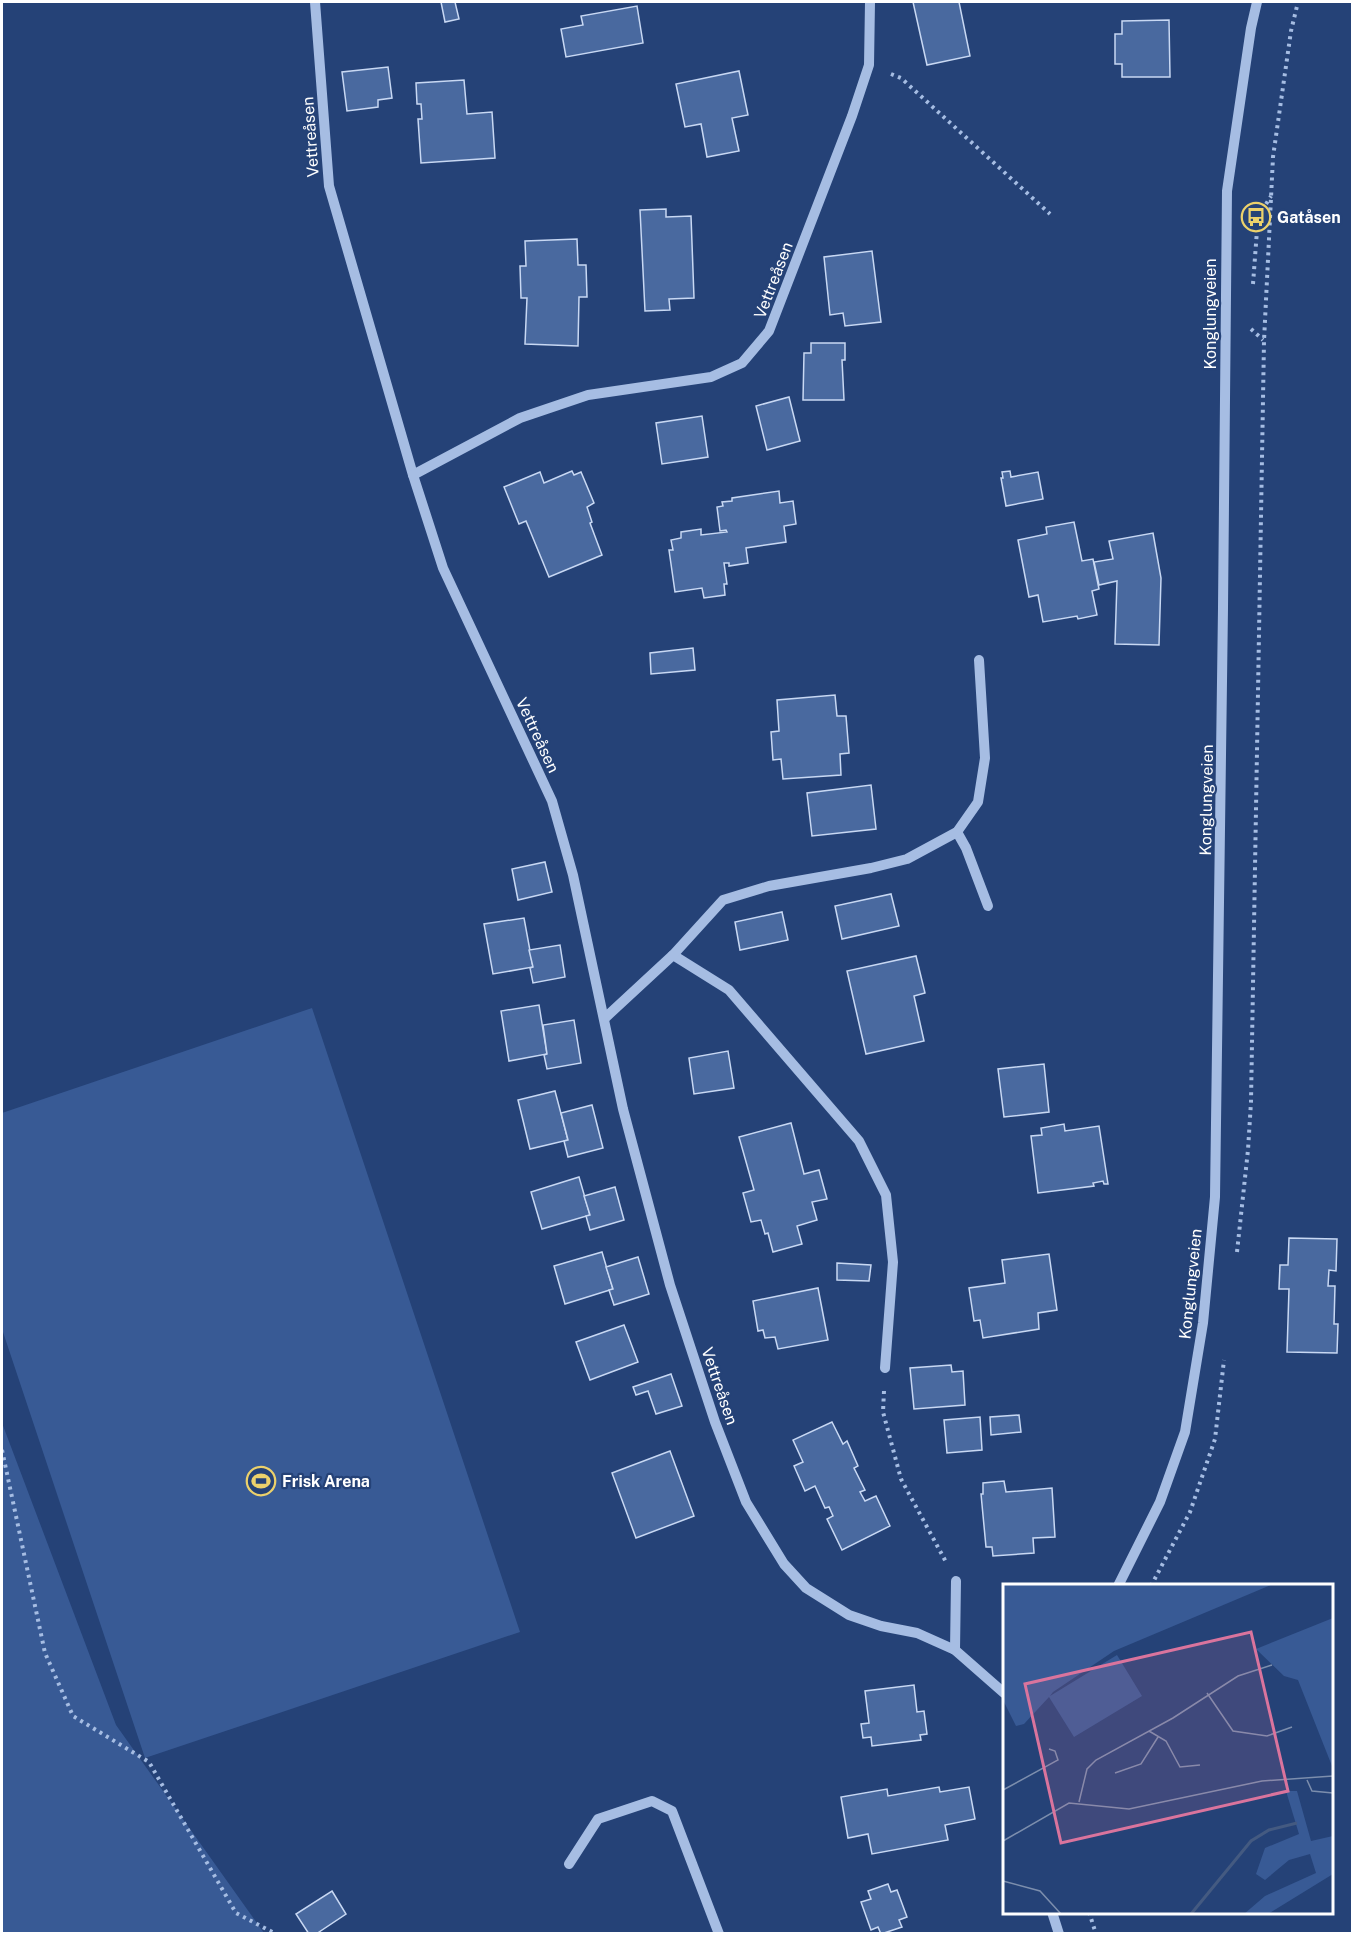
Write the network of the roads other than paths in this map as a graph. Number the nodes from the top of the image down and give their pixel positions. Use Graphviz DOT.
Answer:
graph roads {
  1 [pos="315,2"];
  2 [pos="870,2"];
  3 [pos="1257,2"];
  4 [pos="413,476"];
  5 [pos="979,660"];
  6 [pos="957,832"];
  7 [pos="988,906"];
  8 [pos="673,955"];
  9 [pos="605,1018"];
  10 [pos="885,1368"];
  11 [pos="956,1581"];
  12 [pos="1119,1584"];
  13 [pos="955,1650"];
  14 [pos="1003,1691"];
  15 [pos="569,1864"];
  16 [pos="1053,1914"];
  17 [pos="719,1934"];
  18 [pos="1059,1934"];
  1 -- 4 [label="street, Vettreåsen"];
  2 -- 4 [label="street, Vettreåsen"];
  3 -- 12 [label="street, Konglungveien"];
  4 -- 9 [label="street, Vettreåsen"];
  5 -- 6 [label="street"];
  6 -- 7 [label="street"];
  6 -- 8 [label="street"];
  8 -- 9 [label="street"];
  8 -- 10 [label="street"];
  9 -- 13 [label="street, Vettreåsen"];
  11 -- 13 [label="street"];
  13 -- 14 [label="street, Vettreåsen"];
  15 -- 17 [label="street"];
  16 -- 18 [label="street"];
}
